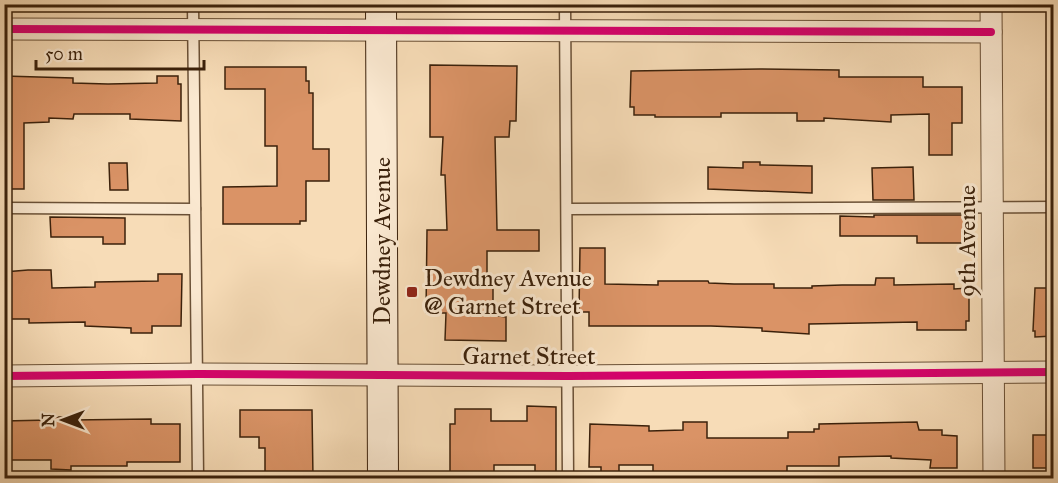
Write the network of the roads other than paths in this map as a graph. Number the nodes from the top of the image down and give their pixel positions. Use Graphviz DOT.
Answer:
graph roads {
  1 [pos="193,4"];
  2 [pos="565,4"];
  3 [pos="991,4"];
  4 [pos="381,17"];
  5 [pos="4,29"];
  6 [pos="193,29"];
  7 [pos="565,31"];
  8 [pos="991,32"];
  9 [pos="993,207"];
  10 [pos="1053,207"];
  11 [pos="4,208"];
  12 [pos="195,209"];
  13 [pos="567,209"];
  14 [pos="993,372"];
  15 [pos="1053,372"];
  16 [pos="198,374"];
  17 [pos="383,375"];
  18 [pos="4,376"];
  19 [pos="568,376"];
  20 [pos="198,478"];
  21 [pos="383,478"];
  22 [pos="568,478"];
  23 [pos="994,478"];
  1 -- 6 [label="lane"];
  2 -- 7 [label="lane"];
  3 -- 8 [label="street, 9th Avenue"];
  4 -- 6 [label="street"];
  4 -- 7 [label="street"];
  4 -- 17 [label="main road, Dewdney Avenue"];
  5 -- 6 [label="street"];
  6 -- 12 [label="lane"];
  7 -- 8 [label="street"];
  7 -- 13 [label="lane"];
  8 -- 9 [label="street, 9th Avenue"];
  9 -- 10 [label="lane"];
  9 -- 13 [label="lane"];
  9 -- 14 [label="street, 9th Avenue"];
  11 -- 12 [label="lane"];
  12 -- 16 [label="lane"];
  13 -- 19 [label="lane"];
  14 -- 15 [label="street, Garnet Street"];
  14 -- 19 [label="street, Garnet Street"];
  14 -- 23 [label="street, 9th Avenue"];
  16 -- 17 [label="street, Garnet Street"];
  16 -- 18 [label="street, Garnet Street"];
  16 -- 20 [label="lane"];
  17 -- 19 [label="street, Garnet Street"];
  17 -- 21 [label="main road, Dewdney Avenue"];
  19 -- 22 [label="lane"];
}
